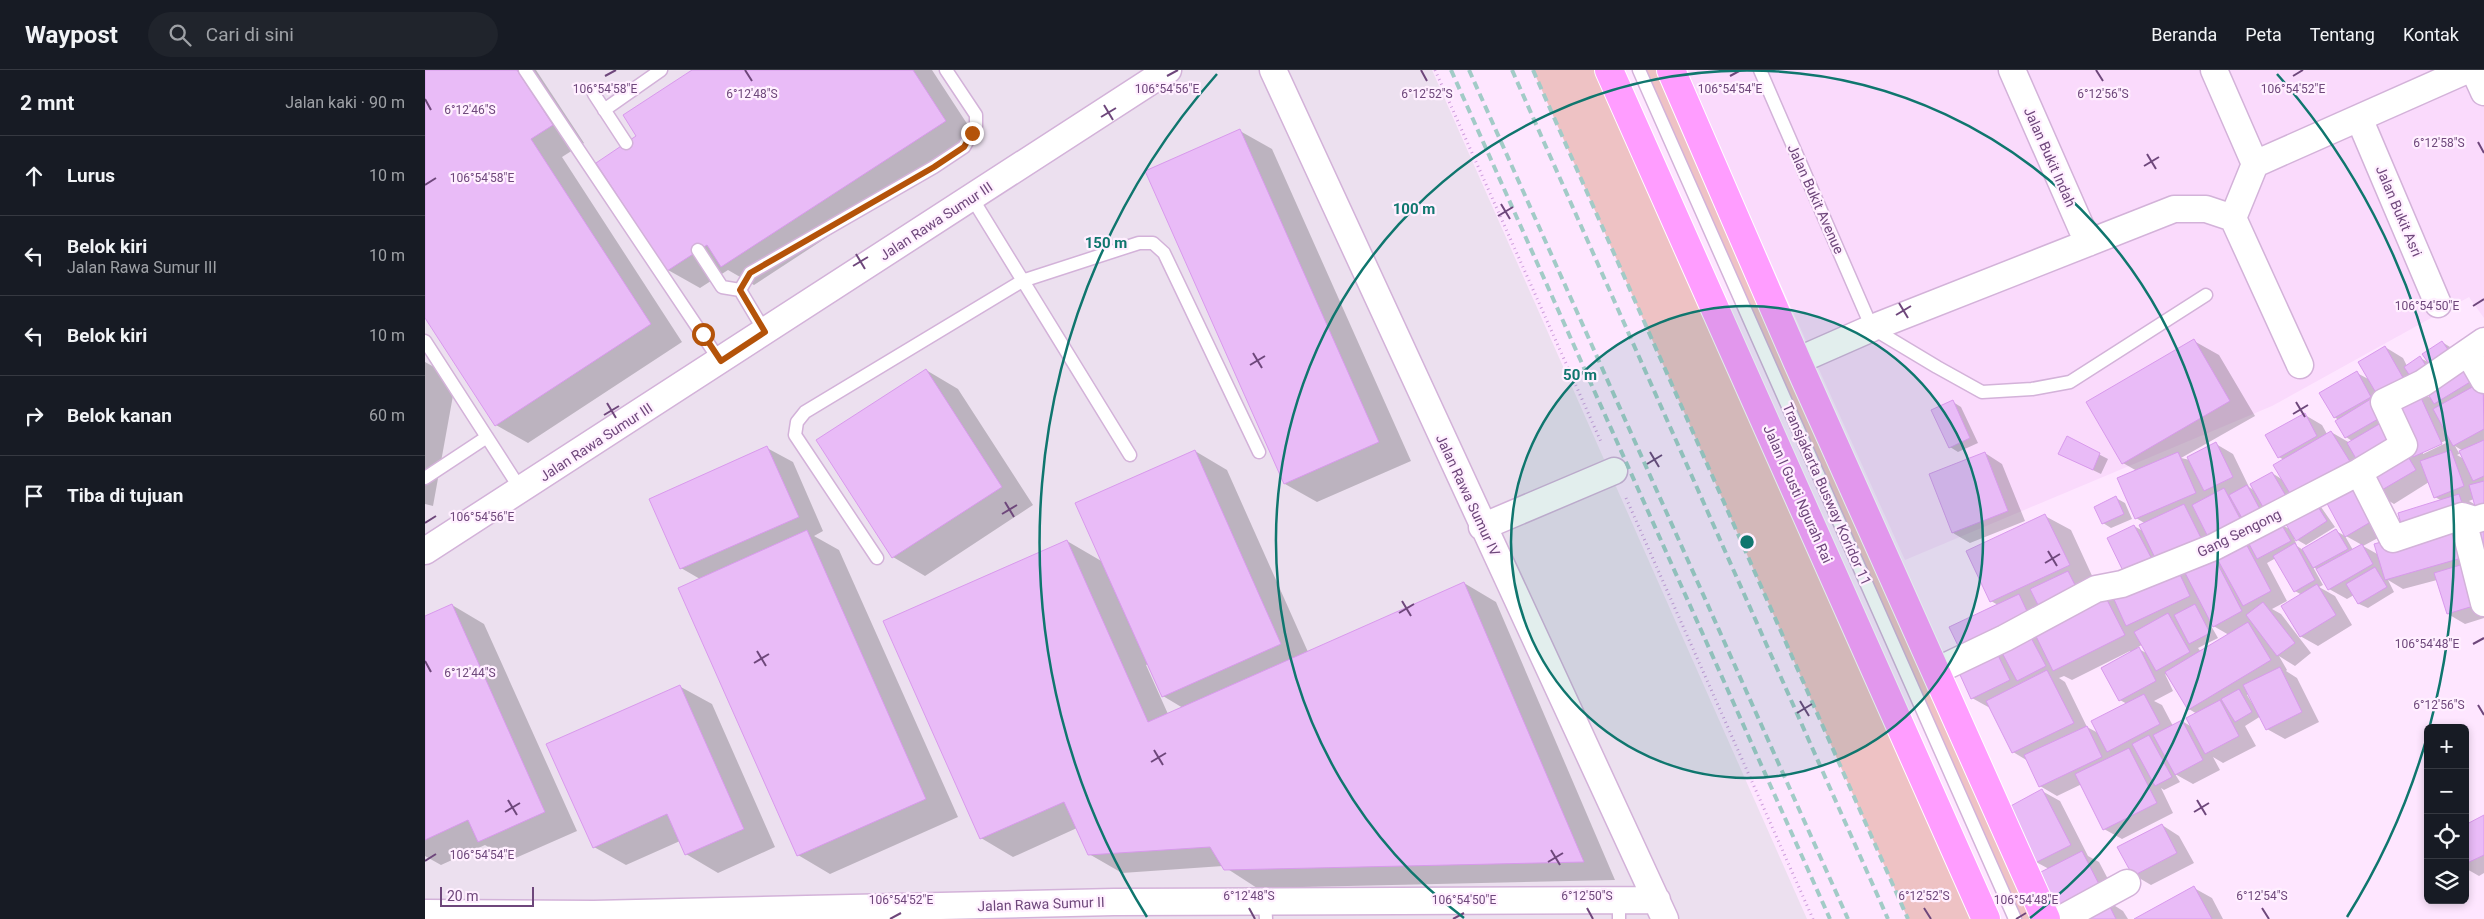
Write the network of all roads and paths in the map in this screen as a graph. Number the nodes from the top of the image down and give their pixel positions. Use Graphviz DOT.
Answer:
graph roads {
  1 [pos="525,70"];
  2 [pos="661,70"];
  3 [pos="946,70"];
  4 [pos="1168,70"];
  5 [pos="1273,70"];
  6 [pos="1609,70"];
  7 [pos="1639,70"];
  8 [pos="1671,70"];
  9 [pos="1760,70"];
  10 [pos="2012,70"];
  11 [pos="2214,70"];
  12 [pos="2467,70"];
  13 [pos="2474,70"];
  14 [pos="2484,92"];
  15 [pos="594,94"];
  16 [pos="604,110"];
  17 [pos="2359,118"];
  18 [pos="626,143"];
  19 [pos="2255,164"];
  20 [pos="971,198"];
  21 [pos="2233,218"];
  22 [pos="2088,243"];
  23 [pos="699,250"];
  24 [pos="1022,281"];
  25 [pos="740,290"];
  26 [pos="2206,295"];
  27 [pos="2438,304"];
  28 [pos="1872,328"];
  29 [pos="765,332"];
  30 [pos="425,341"];
  31 [pos="2476,346"];
  32 [pos="721,361"];
  33 [pos="1797,362"];
  34 [pos="2300,366"];
  35 [pos="2484,380"];
  36 [pos="487,438"];
  37 [pos="1259,452"];
  38 [pos="1130,455"];
  39 [pos="1614,471"];
  40 [pos="2359,472"];
  41 [pos="425,478"];
  42 [pos="521,490"];
  43 [pos="2473,516"];
  44 [pos="1482,527"];
  45 [pos="425,551"];
  46 [pos="877,558"];
  47 [pos="2484,603"];
  48 [pos="1936,671"];
  49 [pos="2127,883"];
  50 [pos="1619,910"];
  51 [pos="1661,910"];
  52 [pos="1265,911"];
  53 [pos="425,913"];
  54 [pos="594,917"];
  55 [pos="1986,919"];
  56 [pos="2015,919"];
  57 [pos="2047,919"];
  58 [pos="2061,919"];
  1 -- 32 [label="lane"];
  2 -- 16 [label="lane"];
  3 -- 25 [label="lane"];
  4 -- 20 [label="street, Jalan Rawa Sumur III"];
  5 -- 44 [label="street, Jalan Rawa Sumur IV"];
  6 -- 55 [label="main road, Jalan I Gusti Ngurah Rai"];
  7 -- 56 [label="lane, Transjakarta Busway Koridor 11"];
  8 -- 33 [label="main road"];
  9 -- 28 [label="lane, Jalan Bukit Avenue"];
  10 -- 22 [label="street, Jalan Bukit Indah"];
  11 -- 19 [label="street"];
  12 -- 17 [label="street"];
  13 -- 14 [label="street"];
  15 -- 16 [label="lane"];
  16 -- 18 [label="lane"];
  17 -- 19 [label="street"];
  17 -- 27 [label="street, Jalan Bukit Asri"];
  19 -- 21 [label="street"];
  20 -- 24 [label="lane"];
  20 -- 29 [label="street, Jalan Rawa Sumur III"];
  21 -- 22 [label="street"];
  21 -- 34 [label="street"];
  22 -- 28 [label="street"];
  23 -- 25 [label="lane"];
  24 -- 37 [label="lane"];
  24 -- 38 [label="lane"];
  24 -- 46 [label="lane"];
  25 -- 29 [label="lane"];
  26 -- 28 [label="lane"];
  28 -- 33 [label="street"];
  29 -- 32 [label="street, Jalan Rawa Sumur III"];
  30 -- 36 [label="lane"];
  31 -- 35 [label="street"];
  31 -- 40 [label="street, Gang Sengong"];
  32 -- 42 [label="street, Jalan Rawa Sumur III"];
  33 -- 48 [label="main road"];
  36 -- 41 [label="lane"];
  36 -- 42 [label="lane"];
  39 -- 44 [label="street"];
  40 -- 43 [label="street"];
  40 -- 48 [label="street, Gang Sengong"];
  42 -- 45 [label="street, Jalan Rawa Sumur III"];
  43 -- 47 [label="street"];
  44 -- 51 [label="street, Jalan Rawa Sumur IV"];
  48 -- 57 [label="main road"];
  49 -- 58 [label="street"];
  50 -- 51 [label="street, Jalan Rawa Sumur II"];
  50 -- 52 [label="street, Jalan Rawa Sumur II"];
  52 -- 54 [label="street, Jalan Rawa Sumur II"];
  53 -- 54 [label="street, Jalan Rawa Sumur II"];
}
